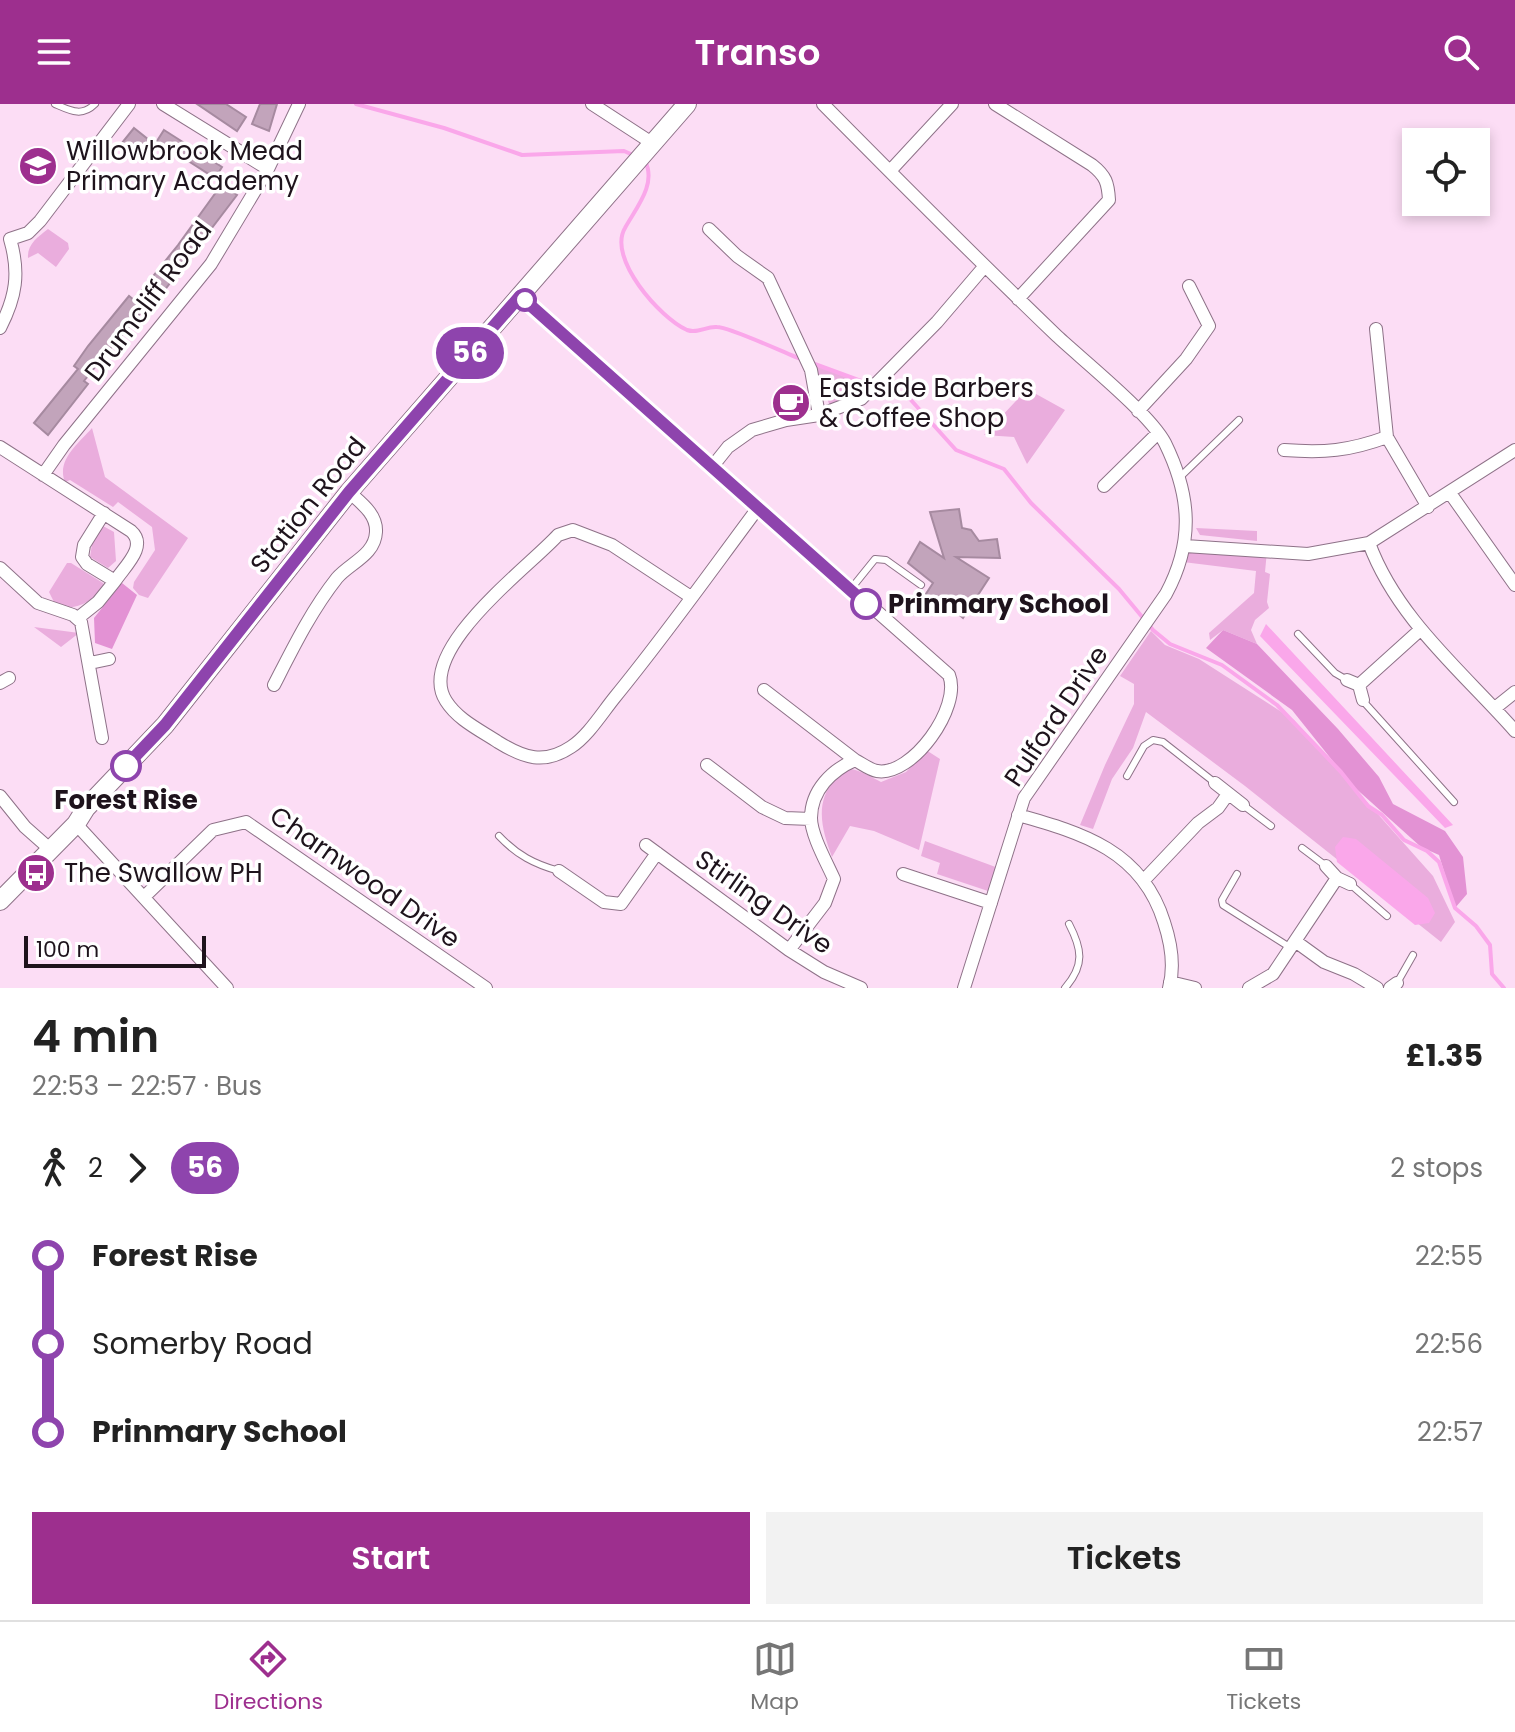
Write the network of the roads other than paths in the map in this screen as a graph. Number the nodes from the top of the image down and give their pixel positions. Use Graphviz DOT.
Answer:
graph roads {
  1 [pos="55,104"];
  2 [pos="95,104"];
  3 [pos="129,104"];
  4 [pos="163,104"];
  5 [pos="299,104"];
  6 [pos="592,104"];
  7 [pos="687,104"];
  8 [pos="823,104"];
  9 [pos="952,104"];
  10 [pos="995,104"];
  11 [pos="652,143"];
  12 [pos="268,169"];
  13 [pos="890,171"];
  14 [pos="709,229"];
  15 [pos="5,238"];
  16 [pos="984,267"];
  17 [pos="1189,286"];
  18 [pos="520,296"];
  19 [pos="1018,299"];
  20 [pos="0,328"];
  21 [pos="1376,329"];
  22 [pos="1138,411"];
  23 [pos="819,415"];
  24 [pos="1239,420"];
  25 [pos="1158,433"];
  26 [pos="1387,437"];
  27 [pos="0,447"];
  28 [pos="1284,450"];
  29 [pos="1515,450"];
  30 [pos="712,467"];
  31 [pos="43,475"];
  32 [pos="1180,477"];
  33 [pos="1104,486"];
  34 [pos="349,492"];
  35 [pos="1450,493"];
  36 [pos="1428,507"];
  37 [pos="758,508"];
  38 [pos="104,513"];
  39 [pos="1369,543"];
  40 [pos="1185,546"];
  41 [pos="0,568"];
  42 [pos="115,581"];
  43 [pos="921,585"];
  44 [pos="1515,585"];
  45 [pos="850,590"];
  46 [pos="691,597"];
  47 [pos="78,618"];
  48 [pos="1420,630"];
  49 [pos="1298,634"];
  50 [pos="109,659"];
  51 [pos="90,663"];
  52 [pos="1353,682"];
  53 [pos="274,685"];
  54 [pos="764,690"];
  55 [pos="1515,692"];
  56 [pos="1363,700"];
  57 [pos="1495,708"];
  58 [pos="1515,731"];
  59 [pos="102,738"];
  60 [pos="855,760"];
  61 [pos="707,765"];
  62 [pos="1127,776"];
  63 [pos="1215,783"];
  64 [pos="1228,794"];
  65 [pos="0,796"];
  66 [pos="1454,802"];
  67 [pos="1243,805"];
  68 [pos="1018,815"];
  69 [pos="811,819"];
  70 [pos="76,824"];
  71 [pos="1271,826"];
  72 [pos="499,836"];
  73 [pos="646,845"];
  74 [pos="1302,848"];
  75 [pos="51,850"];
  76 [pos="657,853"];
  77 [pos="1326,866"];
  78 [pos="559,871"];
  79 [pos="903,874"];
  80 [pos="1237,874"];
  81 [pos="1337,878"];
  82 [pos="1144,880"];
  83 [pos="1350,884"];
  84 [pos="145,896"];
  85 [pos="0,900"];
  86 [pos="991,903"];
  87 [pos="1387,916"];
  88 [pos="1069,924"];
  89 [pos="1293,944"];
  90 [pos="789,950"];
  91 [pos="1413,955"];
  92 [pos="1170,985"];
  93 [pos="1393,986"];
  94 [pos="227,988"];
  95 [pos="486,988"];
  96 [pos="861,988"];
  97 [pos="964,988"];
  98 [pos="1065,988"];
  99 [pos="1195,988"];
  100 [pos="1249,988"];
  101 [pos="1377,988"];
  1 -- 2 [label="lane"];
  3 -- 15 [label="street"];
  4 -- 12 [label="street"];
  5 -- 12 [label="street, Drumcliff Road"];
  6 -- 11 [label="street"];
  7 -- 11 [label="street, Station Road"];
  8 -- 13 [label="street, Pulford Drive"];
  9 -- 13 [label="street"];
  10 -- 19 [label="street"];
  11 -- 18 [label="street, Station Road"];
  12 -- 31 [label="street, Drumcliff Road"];
  13 -- 16 [label="street, Pulford Drive"];
  14 -- 23 [label="street"];
  15 -- 20 [label="street"];
  16 -- 19 [label="street, Pulford Drive"];
  16 -- 23 [label="street"];
  17 -- 22 [label="street"];
  18 -- 30 [label="street"];
  18 -- 34 [label="street, Station Road"];
  19 -- 22 [label="street, Pulford Drive"];
  21 -- 26 [label="street"];
  22 -- 25 [label="street, Pulford Drive"];
  23 -- 30 [label="street"];
  24 -- 32 [label="lane"];
  25 -- 32 [label="street, Pulford Drive"];
  25 -- 33 [label="street"];
  26 -- 28 [label="street"];
  26 -- 36 [label="street"];
  27 -- 31 [label="street"];
  29 -- 35 [label="street"];
  30 -- 37 [label="street"];
  31 -- 38 [label="street"];
  32 -- 40 [label="street, Pulford Drive"];
  34 -- 53 [label="street"];
  34 -- 70 [label="street, Station Road"];
  35 -- 36 [label="street"];
  35 -- 44 [label="street"];
  36 -- 39 [label="street"];
  37 -- 45 [label="street"];
  37 -- 46 [label="street"];
  38 -- 42 [label="street"];
  38 -- 42 [label="street"];
  39 -- 40 [label="street"];
  39 -- 48 [label="street"];
  40 -- 68 [label="street, Pulford Drive"];
  41 -- 47 [label="street"];
  42 -- 47 [label="street"];
  43 -- 45 [label="lane"];
  45 -- 60 [label="street"];
  46 -- 46 [label="street"];
  47 -- 51 [label="street"];
  48 -- 52 [label="street"];
  48 -- 57 [label="street"];
  49 -- 52 [label="lane"];
  50 -- 51 [label="street"];
  51 -- 59 [label="street"];
  52 -- 56 [label="street"];
  54 -- 60 [label="street"];
  55 -- 57 [label="street"];
  56 -- 66 [label="lane"];
  57 -- 58 [label="street"];
  60 -- 69 [label="street"];
  61 -- 69 [label="street"];
  62 -- 63 [label="lane"];
  63 -- 64 [label="street"];
  64 -- 67 [label="street"];
  64 -- 82 [label="street"];
  65 -- 75 [label="street"];
  67 -- 71 [label="lane"];
  68 -- 82 [label="street"];
  68 -- 86 [label="street, Pulford Drive"];
  69 -- 90 [label="street"];
  70 -- 75 [label="street, Station Road"];
  70 -- 84 [label="street"];
  72 -- 78 [label="lane"];
  73 -- 76 [label="street, Stirling Drive"];
  74 -- 77 [label="lane"];
  75 -- 85 [label="street, Station Road"];
  76 -- 78 [label="street"];
  76 -- 90 [label="street, Stirling Drive"];
  77 -- 81 [label="street"];
  79 -- 86 [label="street"];
  80 -- 89 [label="lane"];
  81 -- 83 [label="street"];
  81 -- 89 [label="street"];
  82 -- 92 [label="street"];
  83 -- 87 [label="lane"];
  84 -- 94 [label="street"];
  84 -- 95 [label="street, Charnwood Drive"];
  86 -- 97 [label="street, Pulford Drive"];
  88 -- 98 [label="lane"];
  89 -- 100 [label="street"];
  89 -- 101 [label="street"];
  90 -- 96 [label="street, Stirling Drive"];
  91 -- 93 [label="lane"];
  92 -- 99 [label="street"];
}
